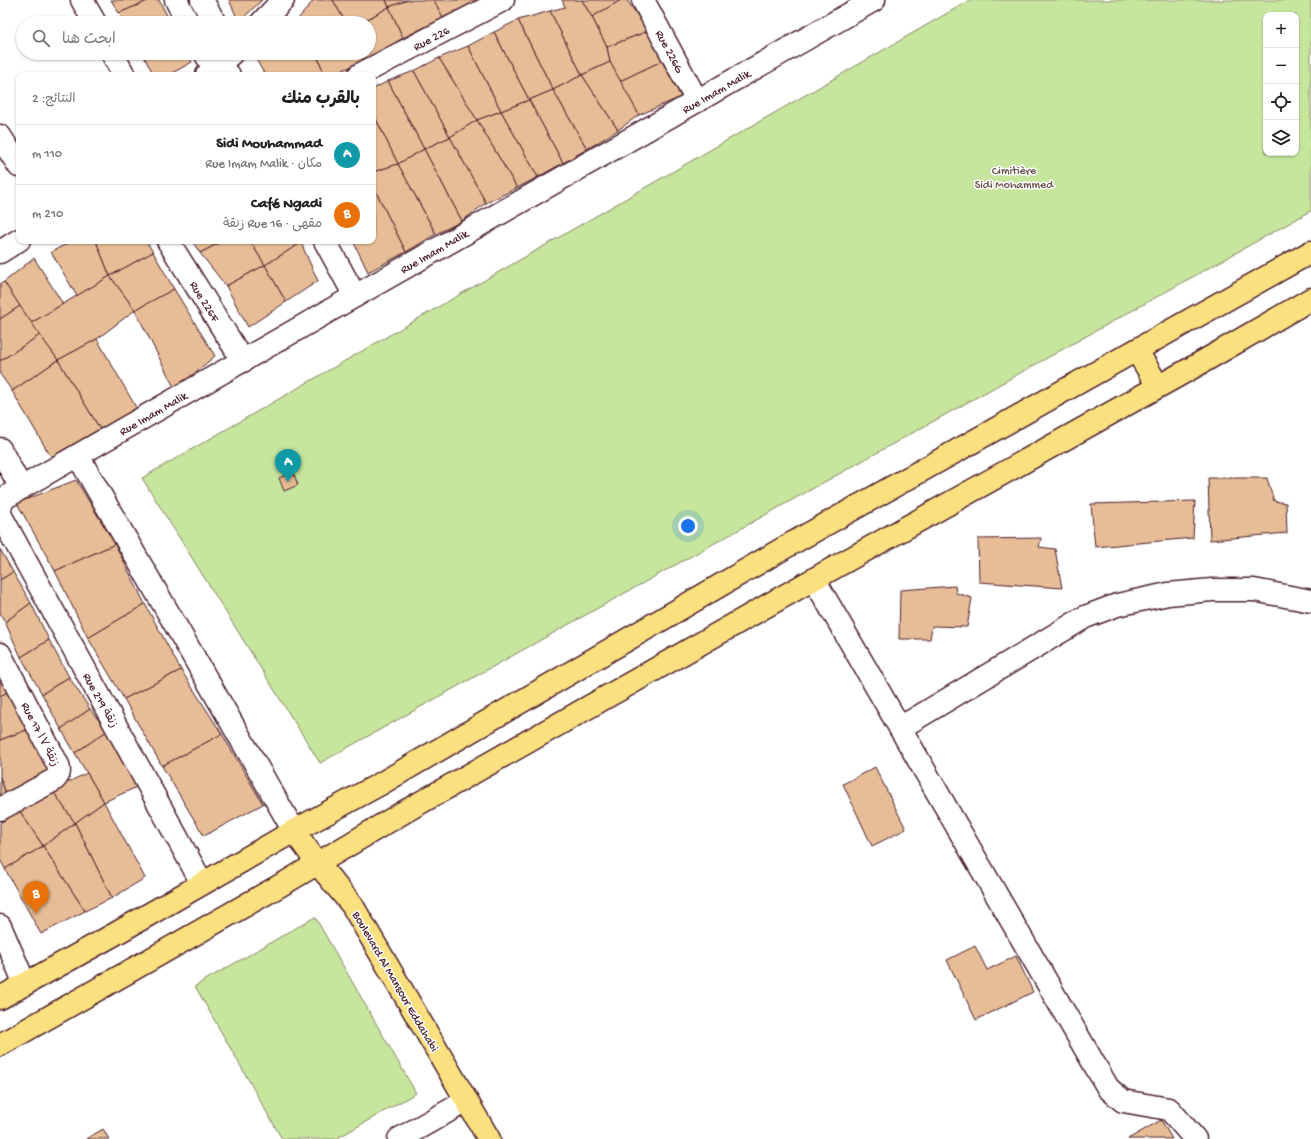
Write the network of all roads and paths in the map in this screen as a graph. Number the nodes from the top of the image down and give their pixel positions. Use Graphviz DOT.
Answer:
graph roads {
  1 [pos="82,0"];
  2 [pos="176,0"];
  3 [pos="202,0"];
  4 [pos="283,0"];
  5 [pos="503,0"];
  6 [pos="643,0"];
  7 [pos="874,0"];
  8 [pos="91,16"];
  9 [pos="184,16"];
  10 [pos="211,16"];
  11 [pos="268,16"];
  12 [pos="116,60"];
  13 [pos="223,60"];
  14 [pos="232,60"];
  15 [pos="214,68"];
  16 [pos="122,72"];
  17 [pos="234,72"];
  18 [pos="365,72"];
  19 [pos="698,101"];
  20 [pos="0,136"];
  21 [pos="16,161"];
  22 [pos="16,242"];
  23 [pos="170,244"];
  24 [pos="327,244"];
  25 [pos="0,252"];
  26 [pos="1311,252"];
  27 [pos="355,296"];
  28 [pos="1311,299"];
  29 [pos="1137,351"];
  30 [pos="243,361"];
  31 [pos="1158,386"];
  32 [pos="1,452"];
  33 [pos="78,456"];
  34 [pos="21,488"];
  35 [pos="0,512"];
  36 [pos="814,578"];
  37 [pos="1311,602"];
  38 [pos="0,654"];
  39 [pos="900,728"];
  40 [pos="0,809"];
  41 [pos="294,831"];
  42 [pos="318,864"];
  43 [pos="202,883"];
  44 [pos="0,926"];
  45 [pos="25,984"];
  46 [pos="0,998"];
  47 [pos="0,1045"];
  48 [pos="466,1101"];
  49 [pos="399,1139"];
  50 [pos="489,1139"];
  51 [pos="1195,1139"];
  1 -- 8 [label="street"];
  2 -- 9 [label="street"];
  3 -- 10 [label="street"];
  4 -- 11 [label="street"];
  5 -- 18 [label="street, Rue 226"];
  6 -- 19 [label="street, Rue 226G"];
  7 -- 19 [label="street, Rue Imam Malik"];
  12 -- 16 [label="street"];
  13 -- 15 [label="street"];
  14 -- 17 [label="street"];
  19 -- 27 [label="street, Rue Imam Malik"];
  20 -- 21 [label="street"];
  22 -- 25 [label="street"];
  23 -- 30 [label="street, Rue 226F"];
  24 -- 27 [label="street"];
  26 -- 29 [label="main road"];
  27 -- 30 [label="street, Rue Imam Malik"];
  28 -- 31 [label="main road"];
  29 -- 31 [label="main road"];
  29 -- 41 [label="main road"];
  30 -- 33 [label="street, Rue Imam Malik"];
  31 -- 36 [label="main road"];
  32 -- 34 [label="street"];
  33 -- 34 [label="street, Rue Imam Malik"];
  33 -- 41 [label="street"];
  34 -- 35 [label="street, Rue Imam Malik"];
  35 -- 43 [label="street, Rue 219 زنقة"];
  36 -- 39 [label="street"];
  36 -- 42 [label="main road"];
  37 -- 39 [label="street"];
  38 -- 40 [label="street, Rue 17 زنقة ١٧"];
  39 -- 51 [label="street"];
  41 -- 42 [label="main road, Boulevard Al Mansour Eddahabi"];
  41 -- 43 [label="main road"];
  42 -- 47 [label="main road"];
  42 -- 48 [label="main road, Boulevard Al Mansour Eddahabi"];
  43 -- 45 [label="main road"];
  44 -- 45 [label="street"];
  45 -- 46 [label="main road"];
  48 -- 49 [label="street"];
  48 -- 50 [label="main road, Boulevard Al Mansour Eddahabi"];
}
